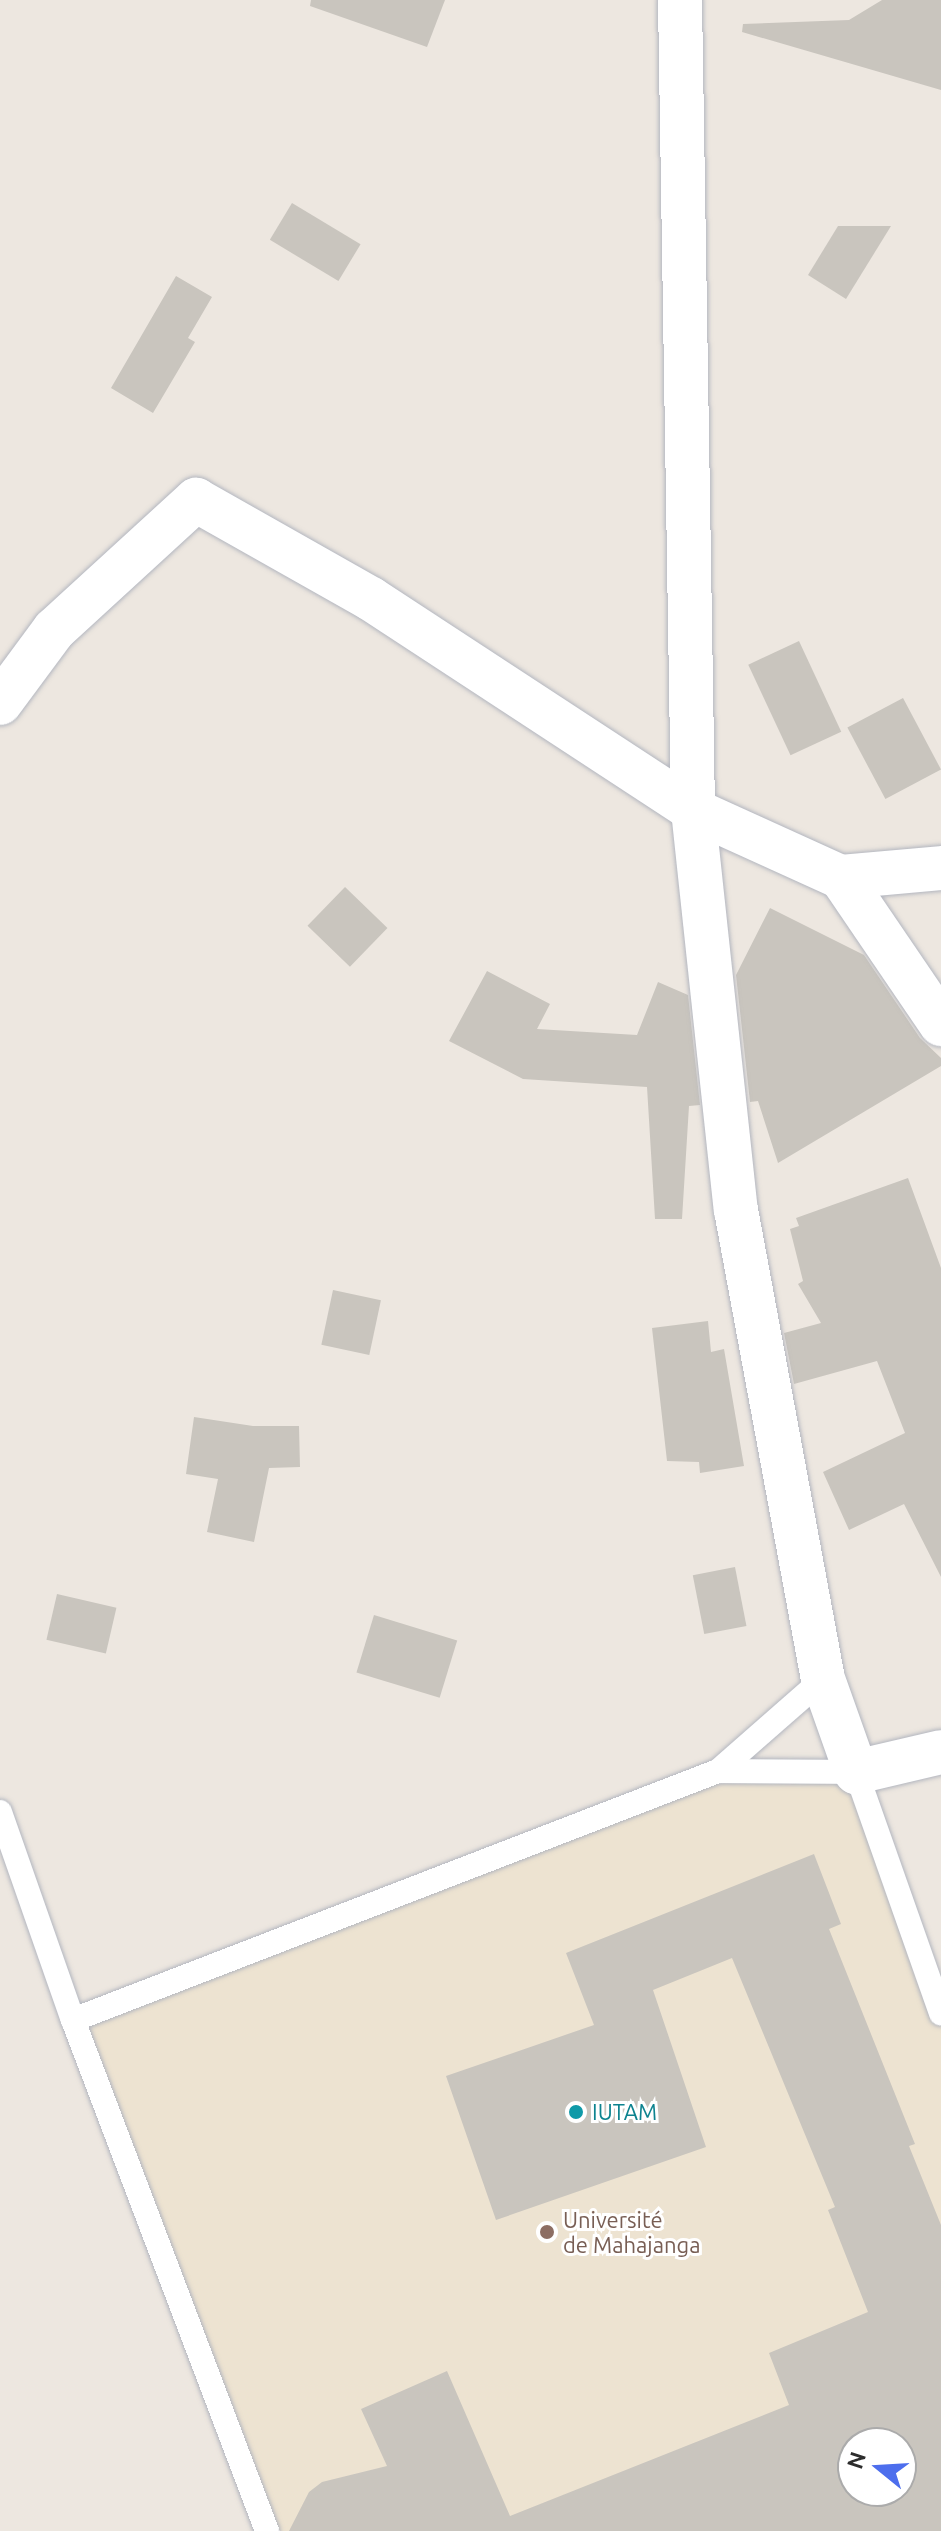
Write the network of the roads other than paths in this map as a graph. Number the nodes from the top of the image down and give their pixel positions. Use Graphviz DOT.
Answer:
graph roads {
  1 [pos="680,0"];
  2 [pos="0,703"];
  3 [pos="693,810"];
  4 [pos="941,868"];
  5 [pos="841,877"];
  6 [pos="941,1024"];
  7 [pos="823,1679"];
  8 [pos="941,1752"];
  9 [pos="718,1771"];
  10 [pos="856,1772"];
  11 [pos="0,1812"];
  12 [pos="941,2013"];
  13 [pos="73,2020"];
  14 [pos="267,2531"];
  1 -- 3 [label="street"];
  2 -- 3 [label="street"];
  3 -- 5 [label="street"];
  3 -- 7 [label="street"];
  4 -- 5 [label="street"];
  5 -- 6 [label="street"];
  7 -- 9 [label="lane"];
  7 -- 10 [label="street"];
  8 -- 10 [label="street"];
  9 -- 10 [label="lane"];
  9 -- 13 [label="lane"];
  10 -- 12 [label="lane"];
  11 -- 13 [label="lane"];
  13 -- 14 [label="lane"];
}
